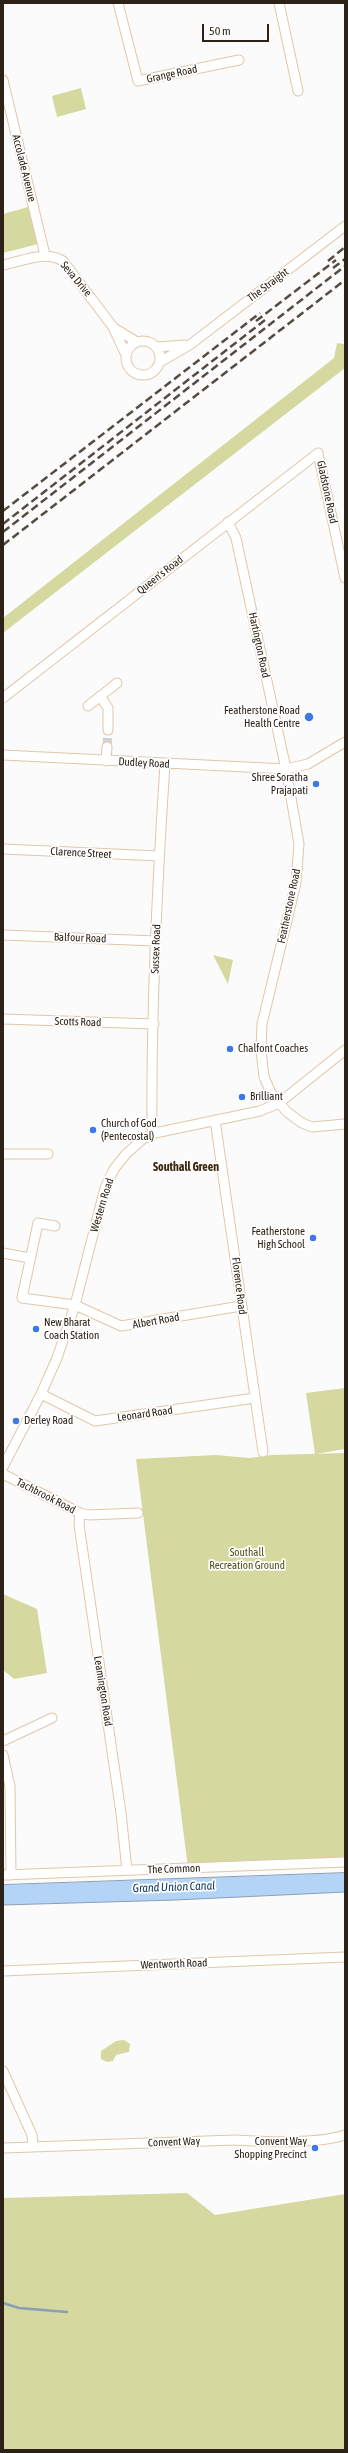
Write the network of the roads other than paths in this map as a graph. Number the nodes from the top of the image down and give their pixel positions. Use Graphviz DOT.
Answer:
graph roads {
  1 [pos="118,3"];
  2 [pos="279,3"];
  3 [pos="239,60"];
  4 [pos="3,80"];
  5 [pos="4,91"];
  6 [pos="298,91"];
  7 [pos="345,226"];
  8 [pos="45,255"];
  9 [pos="3,265"];
  10 [pos="113,327"];
  11 [pos="137,342"];
  12 [pos="191,344"];
  13 [pos="157,347"];
  14 [pos="126,355"];
  15 [pos="160,362"];
  16 [pos="318,452"];
  17 [pos="228,522"];
  18 [pos="345,578"];
  19 [pos="117,683"];
  20 [pos="100,696"];
  21 [pos="3,698"];
  22 [pos="88,706"];
  23 [pos="108,730"];
  24 [pos="345,742"];
  25 [pos="107,747"];
  26 [pos="3,755"];
  27 [pos="106,761"];
  28 [pos="165,764"];
  29 [pos="286,769"];
  30 [pos="3,849"];
  31 [pos="159,856"];
  32 [pos="3,935"];
  33 [pos="156,941"];
  34 [pos="3,1019"];
  35 [pos="154,1024"];
  36 [pos="345,1050"];
  37 [pos="280,1103"];
  38 [pos="215,1120"];
  39 [pos="345,1124"];
  40 [pos="154,1134"];
  41 [pos="3,1154"];
  42 [pos="48,1154"];
  43 [pos="56,1226"];
  44 [pos="3,1253"];
  45 [pos="30,1258"];
  46 [pos="75,1305"];
  47 [pos="241,1306"];
  48 [pos="41,1394"];
  49 [pos="254,1398"];
  50 [pos="263,1452"];
  51 [pos="3,1467"];
  52 [pos="3,1474"];
  53 [pos="80,1513"];
  54 [pos="138,1513"];
  55 [pos="52,1718"];
  56 [pos="3,1741"];
  57 [pos="3,1755"];
  58 [pos="345,1862"];
  59 [pos="127,1870"];
  60 [pos="7,1875"];
  61 [pos="345,1957"];
  62 [pos="3,1970"];
  63 [pos="3,2071"];
  64 [pos="345,2135"];
  65 [pos="33,2147"];
  66 [pos="3,2148"];
  1 -- 3 [label="street, Grange Road"];
  2 -- 6 [label="street"];
  4 -- 5 [label="street, Accolade Avenue"];
  5 -- 8 [label="street, Accolade Avenue"];
  7 -- 12 [label="street, The Straight"];
  8 -- 9 [label="street"];
  8 -- 10 [label="street, Seva Drive"];
  10 -- 11 [label="street, Seva Drive"];
  10 -- 14 [label="street, Seva Drive"];
  11 -- 13 [label="street"];
  11 -- 14 [label="street"];
  12 -- 13 [label="street"];
  12 -- 15 [label="street, The Straight"];
  13 -- 15 [label="street"];
  14 -- 15 [label="street"];
  16 -- 17 [label="street, Queen's Road"];
  16 -- 18 [label="street, Gladstone Road"];
  17 -- 21 [label="street, Queen's Road"];
  17 -- 29 [label="street, Hartington Road"];
  19 -- 20 [label="street"];
  20 -- 22 [label="street"];
  20 -- 23 [label="street"];
  24 -- 29 [label="street"];
  25 -- 27 [label="street"];
  26 -- 27 [label="street, Dudley Road"];
  27 -- 28 [label="street, Dudley Road"];
  28 -- 29 [label="street, Dudley Road"];
  28 -- 31 [label="street, Sussex Road"];
  29 -- 37 [label="street, Featherstone Road"];
  30 -- 31 [label="street, Clarence Street"];
  31 -- 33 [label="street, Sussex Road"];
  32 -- 33 [label="street, Balfour Road"];
  33 -- 35 [label="street, Sussex Road"];
  34 -- 35 [label="street, Scotts Road"];
  35 -- 40 [label="street, Sussex Road"];
  36 -- 37 [label="street, Western Road"];
  37 -- 38 [label="street, Western Road"];
  37 -- 39 [label="street, Featherstone Road"];
  38 -- 40 [label="street, Western Road"];
  38 -- 47 [label="street, Florence Road"];
  40 -- 46 [label="street, Western Road"];
  41 -- 42 [label="street"];
  43 -- 45 [label="street"];
  44 -- 45 [label="street"];
  45 -- 46 [label="street, Albert Road"];
  46 -- 47 [label="street, Albert Road"];
  46 -- 48 [label="street, Western Road"];
  47 -- 49 [label="street, Florence Road"];
  48 -- 49 [label="street, Leonard Road"];
  48 -- 51 [label="street, Western Road"];
  49 -- 50 [label="street, Florence Road"];
  52 -- 53 [label="street, Tachbrook Road"];
  53 -- 54 [label="street, Tachbrook Road"];
  53 -- 59 [label="street, Leamington Road"];
  55 -- 56 [label="street"];
  57 -- 60 [label="street"];
  58 -- 59 [label="street, The Common"];
  59 -- 60 [label="street, The Common"];
  61 -- 62 [label="street, Wentworth Road"];
  63 -- 65 [label="street"];
  64 -- 65 [label="street, Convent Way"];
  65 -- 66 [label="street, Convent Way"];
}
